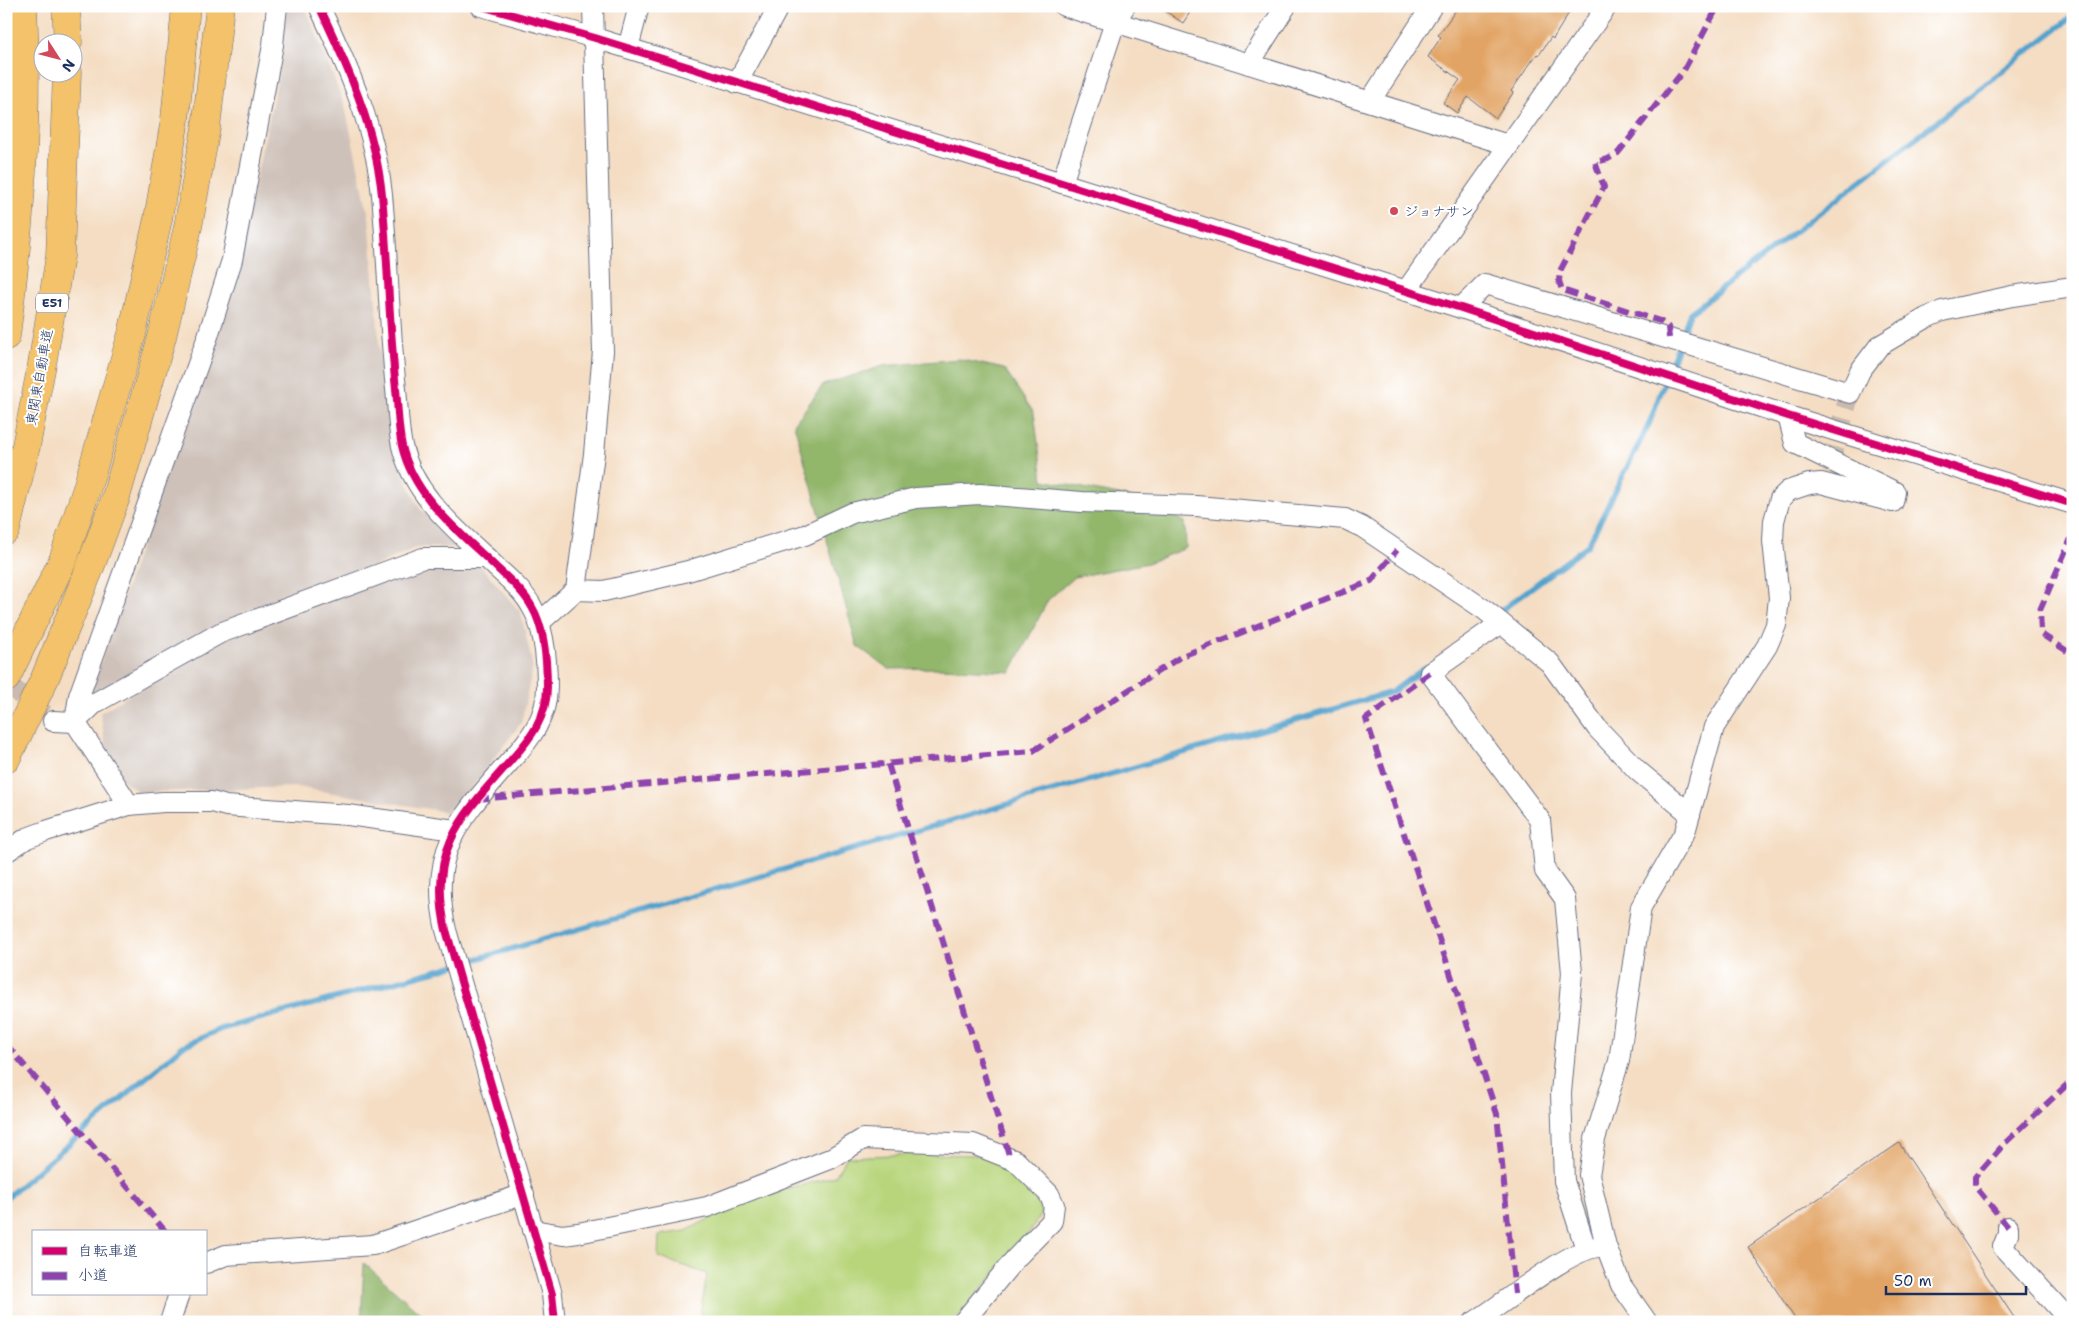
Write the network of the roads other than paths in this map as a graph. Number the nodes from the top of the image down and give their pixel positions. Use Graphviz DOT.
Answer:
graph roads {
  1 [pos="23,6"];
  2 [pos="66,6"];
  3 [pos="186,6"];
  4 [pos="220,6"];
  5 [pos="277,6"];
  6 [pos="318,6"];
  7 [pos="481,6"];
  8 [pos="593,6"];
  9 [pos="639,6"];
  10 [pos="779,6"];
  11 [pos="1064,6"];
  12 [pos="1286,6"];
  13 [pos="1432,6"];
  14 [pos="1608,6"];
  15 [pos="1120,14"];
  16 [pos="67,32"];
  17 [pos="595,38"];
  18 [pos="628,48"];
  19 [pos="1248,64"];
  20 [pos="67,82"];
  21 [pos="737,83"];
  22 [pos="1370,101"];
  23 [pos="1508,144"];
  24 [pos="1062,183"];
  25 [pos="2073,287"];
  26 [pos="1406,291"];
  27 [pos="1461,308"];
  28 [pos="6,336"];
  29 [pos="1788,416"];
  30 [pos="2073,504"];
  31 [pos="6,530"];
  32 [pos="487,558"];
  33 [pos="576,590"];
  34 [pos="539,623"];
  35 [pos="1501,623"];
  36 [pos="6,678"];
  37 [pos="53,721"];
  38 [pos="75,722"];
  39 [pos="6,759"];
  40 [pos="129,806"];
  41 [pos="1690,814"];
  42 [pos="454,830"];
  43 [pos="6,852"];
  44 [pos="524,1194"];
  45 [pos="2008,1227"];
  46 [pos="533,1230"];
  47 [pos="1606,1246"];
  48 [pos="1586,1249"];
  49 [pos="208,1262"];
  50 [pos="178,1296"];
  51 [pos="170,1322"];
  52 [pos="554,1322"];
  53 [pos="963,1322"];
  54 [pos="1474,1322"];
  55 [pos="1647,1322"];
  56 [pos="2071,1322"];
  1 -- 28 [label="highway"];
  2 -- 16 [label="highway"];
  3 -- 36 [label="highway"];
  4 -- 39 [label="highway"];
  5 -- 38 [label="street"];
  6 -- 32 [label="street"];
  7 -- 17 [label="street"];
  8 -- 17 [label="street"];
  9 -- 18 [label="street"];
  10 -- 21 [label="street"];
  11 -- 15 [label="street"];
  12 -- 19 [label="street"];
  13 -- 22 [label="street"];
  14 -- 23 [label="street"];
  15 -- 19 [label="street"];
  15 -- 24 [label="street"];
  17 -- 18 [label="street"];
  17 -- 33 [label="street"];
  18 -- 21 [label="street"];
  19 -- 22 [label="street"];
  20 -- 31 [label="highway, 東関東自動車道 / E51"];
  21 -- 24 [label="street"];
  22 -- 23 [label="street"];
  23 -- 26 [label="street"];
  24 -- 26 [label="street"];
  25 -- 27 [label="street"];
  26 -- 27 [label="street"];
  27 -- 29 [label="street"];
  29 -- 30 [label="street"];
  29 -- 41 [label="street"];
  32 -- 34 [label="street"];
  32 -- 38 [label="street"];
  33 -- 34 [label="street"];
  33 -- 35 [label="street"];
  34 -- 42 [label="street"];
  35 -- 41 [label="street"];
  35 -- 48 [label="street"];
  37 -- 38 [label="street"];
  38 -- 40 [label="street"];
  40 -- 42 [label="street"];
  40 -- 43 [label="street"];
  41 -- 47 [label="street"];
  42 -- 44 [label="street"];
  44 -- 46 [label="street"];
  44 -- 49 [label="street"];
  45 -- 56 [label="street"];
  46 -- 52 [label="street"];
  46 -- 53 [label="street"];
  47 -- 48 [label="street"];
  47 -- 55 [label="street"];
  48 -- 54 [label="street"];
  50 -- 51 [label="street"];
}
